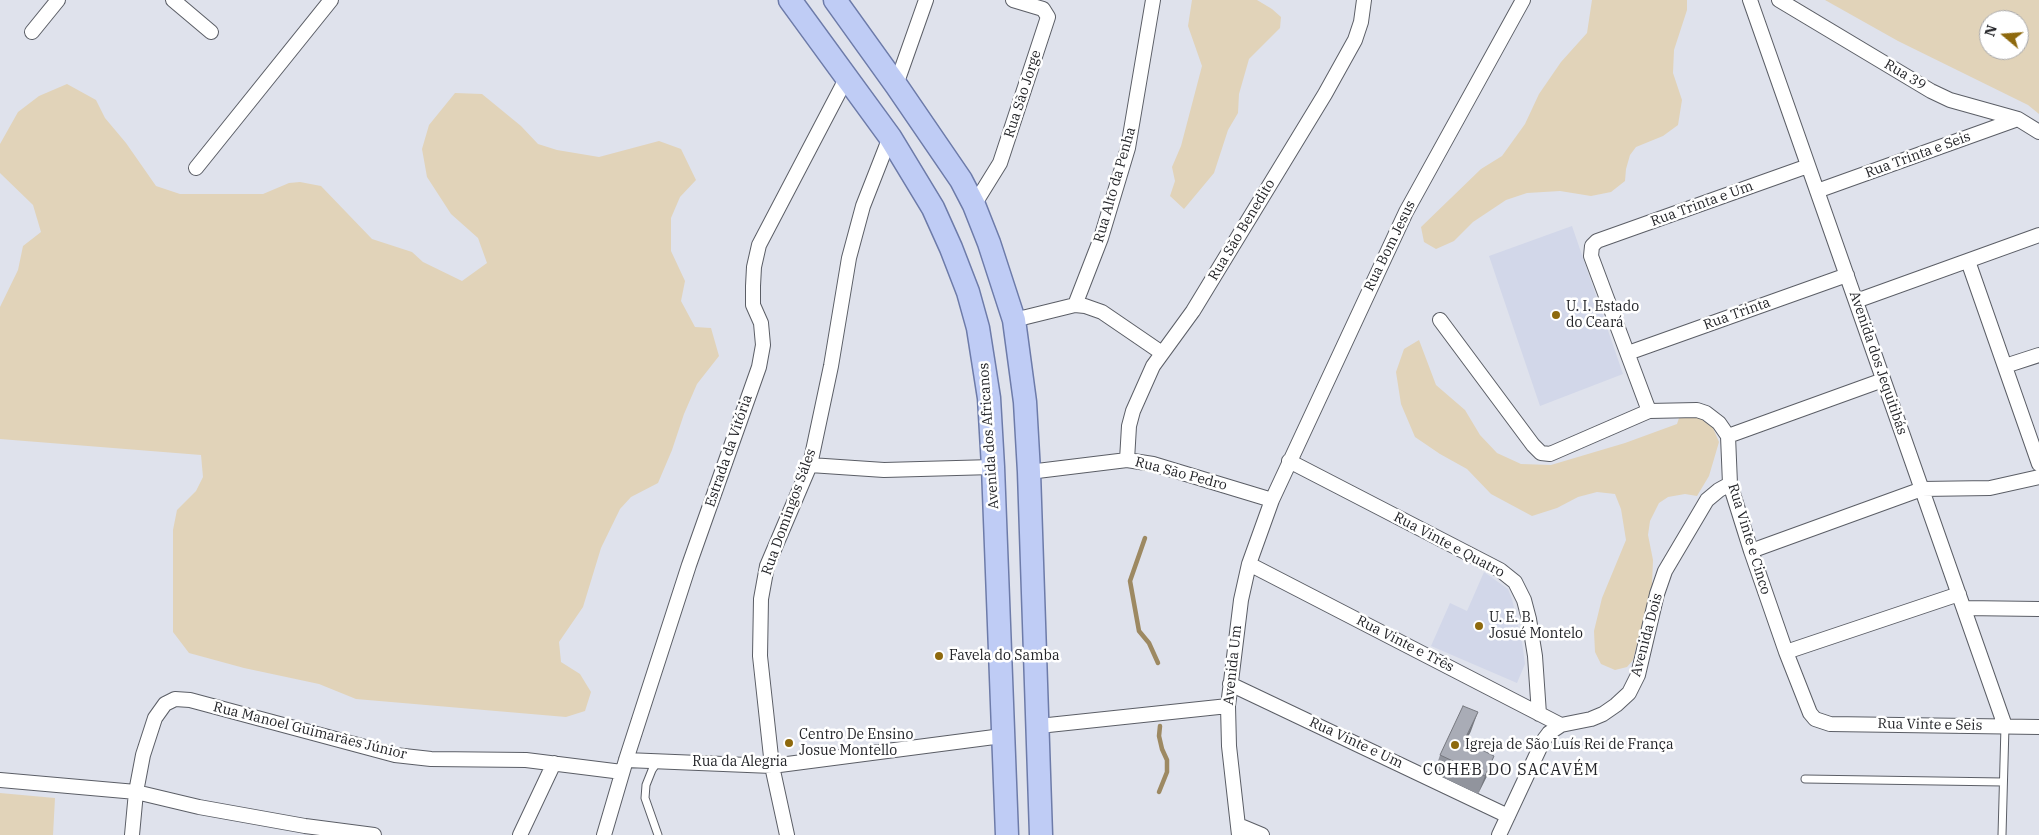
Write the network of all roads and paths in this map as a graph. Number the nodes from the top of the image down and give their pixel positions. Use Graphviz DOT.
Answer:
graph roads {
  1 [pos="58,0"];
  2 [pos="173,0"];
  3 [pos="331,0"];
  4 [pos="790,0"];
  5 [pos="835,0"];
  6 [pos="926,0"];
  7 [pos="1013,0"];
  8 [pos="1153,0"];
  9 [pos="1364,0"];
  10 [pos="1523,0"];
  11 [pos="1750,0"];
  12 [pos="1779,0"];
  13 [pos="32,32"];
  14 [pos="210,32"];
  15 [pos="847,77"];
  16 [pos="896,85"];
  17 [pos="918,117"];
  18 [pos="2018,119"];
  19 [pos="2039,132"];
  20 [pos="890,138"];
  21 [pos="1808,166"];
  22 [pos="196,168"];
  23 [pos="1817,191"];
  24 [pos="974,205"];
  25 [pos="2039,236"];
  26 [pos="1968,261"];
  27 [pos="1847,275"];
  28 [pos="1856,301"];
  29 [pos="1075,305"];
  30 [pos="1014,320"];
  31 [pos="1440,320"];
  32 [pos="1162,353"];
  33 [pos="1628,353"];
  34 [pos="2039,355"];
  35 [pos="2004,366"];
  36 [pos="1884,380"];
  37 [pos="1649,411"];
  38 [pos="1728,436"];
  39 [pos="1127,460"];
  40 [pos="1289,461"];
  41 [pos="2039,464"];
  42 [pos="810,465"];
  43 [pos="993,467"];
  44 [pos="1029,472"];
  45 [pos="2039,477"];
  46 [pos="1730,484"];
  47 [pos="1922,489"];
  48 [pos="1272,500"];
  49 [pos="1751,550"];
  50 [pos="1249,564"];
  51 [pos="1961,601"];
  52 [pos="2039,609"];
  53 [pos="1786,652"];
  54 [pos="1230,684"];
  55 [pos="1228,706"];
  56 [pos="1539,714"];
  57 [pos="1821,722"];
  58 [pos="1561,725"];
  59 [pos="1039,726"];
  60 [pos="2005,726"];
  61 [pos="2039,727"];
  62 [pos="1002,736"];
  63 [pos="659,761"];
  64 [pos="554,763"];
  65 [pos="624,766"];
  66 [pos="772,766"];
  67 [pos="1805,779"];
  68 [pos="0,780"];
  69 [pos="2003,782"];
  70 [pos="136,792"];
  71 [pos="1508,816"];
  72 [pos="1238,830"];
  73 [pos="132,835"];
  74 [pos="374,835"];
  75 [pos="520,835"];
  76 [pos="604,835"];
  77 [pos="658,835"];
  78 [pos="787,835"];
  79 [pos="1007,835"];
  80 [pos="1041,835"];
  81 [pos="1262,835"];
  82 [pos="1499,835"];
  83 [pos="2002,835"];
  1 -- 13 [label="street"];
  2 -- 14 [label="street"];
  3 -- 22 [label="street"];
  4 -- 15 [label="main road, Avenida dos Africanos"];
  5 -- 16 [label="main road"];
  6 -- 16 [label="street"];
  7 -- 24 [label="street, Rua São Jorge"];
  8 -- 29 [label="street, Rua Alto da Penha"];
  9 -- 32 [label="street, Rua São Benedito"];
  10 -- 40 [label="street, Rua Bom Jesus"];
  11 -- 21 [label="street, Avenida dos Jequitibás"];
  12 -- 18 [label="street, Rua 39"];
  15 -- 20 [label="main road, Avenida dos Africanos"];
  15 -- 65 [label="street, Estrada da Vitória"];
  16 -- 17 [label="main road"];
  17 -- 20 [label="main road"];
  17 -- 24 [label="main road"];
  18 -- 19 [label="street, Rua 39"];
  18 -- 23 [label="street, Rua Trinta e Seis"];
  20 -- 42 [label="street, Rua Domingos Sáles"];
  20 -- 43 [label="main road, Avenida dos Africanos"];
  21 -- 23 [label="street, Avenida dos Jequitibás"];
  21 -- 33 [label="street, Rua Trinta e Um"];
  23 -- 27 [label="street, Avenida dos Jequitibás"];
  24 -- 30 [label="main road"];
  25 -- 26 [label="street"];
  26 -- 28 [label="street"];
  26 -- 35 [label="street"];
  27 -- 28 [label="street, Avenida dos Jequitibás"];
  27 -- 33 [label="street, Rua Trinta"];
  28 -- 36 [label="street, Avenida dos Jequitibás"];
  29 -- 30 [label="street"];
  29 -- 32 [label="street"];
  30 -- 44 [label="main road"];
  31 -- 37 [label="street"];
  32 -- 39 [label="street, Rua São Benedito"];
  33 -- 37 [label="street"];
  34 -- 35 [label="street"];
  35 -- 41 [label="street"];
  36 -- 38 [label="street"];
  36 -- 47 [label="street, Avenida dos Jequitibás"];
  37 -- 38 [label="street"];
  38 -- 46 [label="street, Rua Vinte e Cinco"];
  39 -- 44 [label="street, Rua São Pedro"];
  39 -- 48 [label="street, Rua São Pedro"];
  40 -- 48 [label="street, Rua Bom Jesus"];
  40 -- 56 [label="street, Rua Vinte e Quatro"];
  42 -- 43 [label="street"];
  42 -- 66 [label="street, Rua Domingos Sáles"];
  43 -- 62 [label="main road, Avenida dos Africanos"];
  44 -- 59 [label="main road"];
  45 -- 47 [label="street"];
  46 -- 49 [label="street, Rua Vinte e Cinco"];
  46 -- 58 [label="street, Avenida Dois"];
  47 -- 49 [label="street"];
  47 -- 51 [label="street, Avenida dos Jequitibás"];
  48 -- 50 [label="street, Avenida Um"];
  49 -- 53 [label="street, Rua Vinte e Cinco"];
  50 -- 54 [label="street, Avenida Um"];
  50 -- 56 [label="street, Rua Vinte e Três"];
  51 -- 52 [label="street"];
  51 -- 53 [label="street"];
  51 -- 60 [label="street, Avenida dos Jequitibás"];
  53 -- 57 [label="street, Rua Vinte e Cinco"];
  54 -- 55 [label="street, Avenida Um"];
  54 -- 71 [label="street, Rua Vinte e Um"];
  55 -- 59 [label="street"];
  55 -- 72 [label="street, Avenida Um"];
  56 -- 58 [label="street, Rua Vinte e Três"];
  57 -- 60 [label="street, Rua Vinte e Seis"];
  58 -- 71 [label="street"];
  59 -- 80 [label="main road"];
  60 -- 61 [label="street, Rua Vinte e Seis"];
  60 -- 69 [label="lane"];
  62 -- 66 [label="street, Rua da Alegria"];
  62 -- 79 [label="main road, Avenida dos Africanos"];
  63 -- 65 [label="street, Rua da Alegria"];
  63 -- 66 [label="street, Rua da Alegria"];
  63 -- 77 [label="lane"];
  64 -- 65 [label="street, Rua Manoel Guimarães Júnior"];
  64 -- 70 [label="street, Rua Manoel Guimarães Júnior"];
  64 -- 75 [label="street"];
  65 -- 76 [label="street, Estrada da Vitória"];
  66 -- 78 [label="street, Rua Domingos Sáles"];
  67 -- 69 [label="lane"];
  68 -- 70 [label="street"];
  69 -- 83 [label="lane"];
  70 -- 73 [label="street, Rua Manoel Guimarães Júnior"];
  70 -- 74 [label="street"];
  71 -- 82 [label="street"];
  72 -- 81 [label="street"];
}
